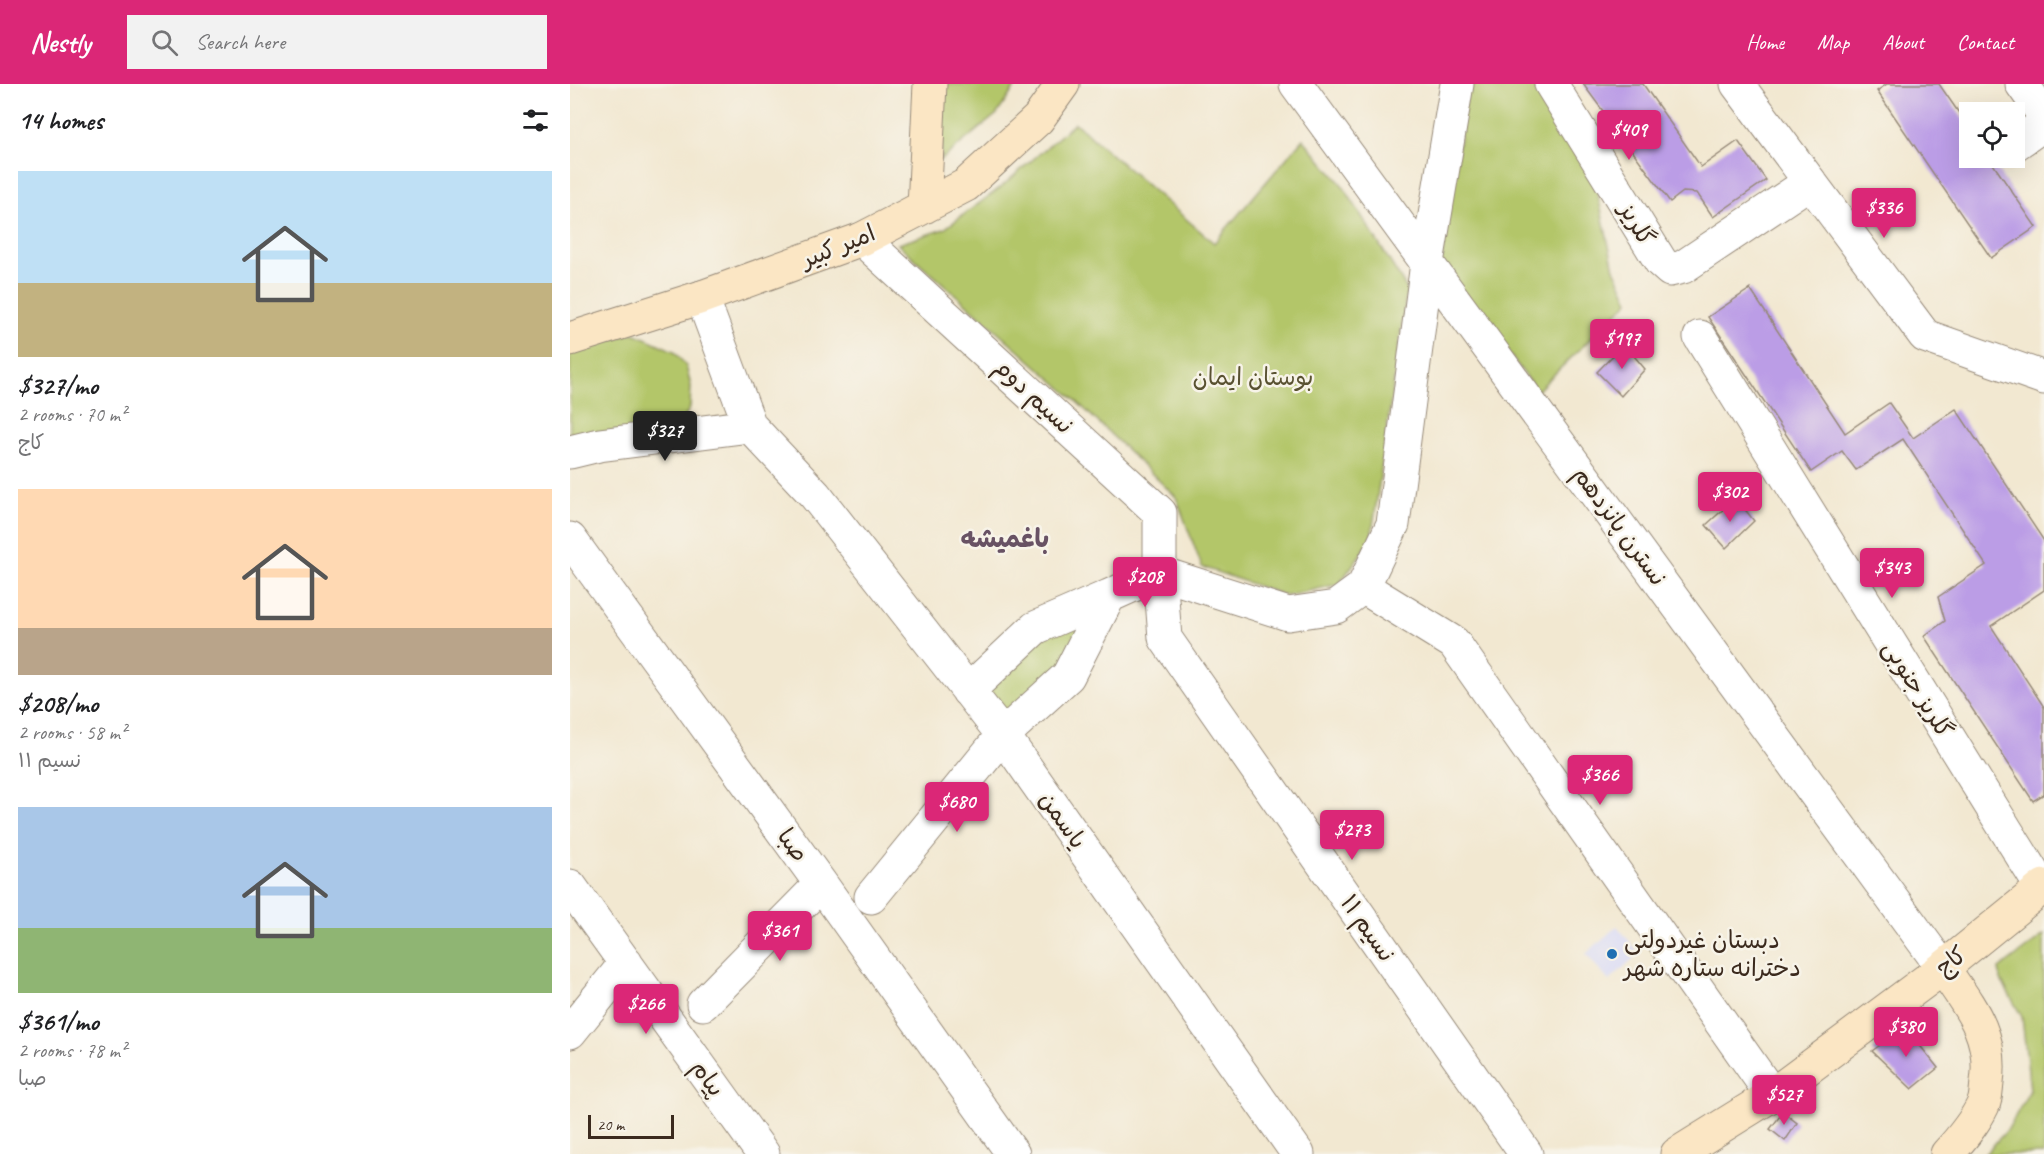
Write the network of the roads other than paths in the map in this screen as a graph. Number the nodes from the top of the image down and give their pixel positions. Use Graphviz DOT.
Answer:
graph roads {
  1 [pos="930,84"];
  2 [pos="1063,84"];
  3 [pos="1296,84"];
  4 [pos="1457,84"];
  5 [pos="1551,84"];
  6 [pos="1737,84"];
  7 [pos="2022,84"];
  8 [pos="2044,115"];
  9 [pos="2044,124"];
  10 [pos="2025,137"];
  11 [pos="1810,183"];
  12 [pos="924,207"];
  13 [pos="862,239"];
  14 [pos="1427,263"];
  15 [pos="702,297"];
  16 [pos="1700,337"];
  17 [pos="570,339"];
  18 [pos="2044,378"];
  19 [pos="750,426"];
  20 [pos="570,452"];
  21 [pos="570,539"];
  22 [pos="1160,573"];
  23 [pos="1363,587"];
  24 [pos="1109,596"];
  25 [pos="968,691"];
  26 [pos="1003,735"];
  27 [pos="821,884"];
  28 [pos="570,886"];
  29 [pos="2043,887"];
  30 [pos="871,897"];
  31 [pos="626,963"];
  32 [pos="1943,968"];
  33 [pos="703,1004"];
  34 [pos="570,1032"];
  35 [pos="1772,1095"];
  36 [pos="763,1154"];
  37 [pos="1013,1154"];
  38 [pos="1298,1154"];
  39 [pos="1526,1154"];
  40 [pos="1677,1154"];
  41 [pos="1947,1154"];
  1 -- 12 [label="street"];
  2 -- 12 [label="street, امیر کبیر"];
  3 -- 14 [label="street, نسترن پانزدهم"];
  4 -- 14 [label="street"];
  5 -- 11 [label="street, گلریز"];
  6 -- 11 [label="street"];
  7 -- 8 [label="street"];
  9 -- 10 [label="street"];
  11 -- 18 [label="street"];
  12 -- 13 [label="street, امیر کبیر"];
  13 -- 15 [label="street, امیر کبیر"];
  13 -- 22 [label="street, نسیم دوم"];
  14 -- 23 [label="street"];
  14 -- 32 [label="street, نسترن پانزدهم"];
  15 -- 17 [label="street, امیر کبیر"];
  15 -- 19 [label="street"];
  16 -- 29 [label="street, گلریز جنوبی"];
  19 -- 20 [label="street"];
  19 -- 25 [label="street, یاسمن"];
  21 -- 27 [label="street, صبا"];
  22 -- 23 [label="street"];
  22 -- 24 [label="street"];
  22 -- 39 [label="street, نسیم ۱۱"];
  23 -- 35 [label="street"];
  24 -- 25 [label="street"];
  24 -- 26 [label="street"];
  25 -- 26 [label="street, یاسمن"];
  26 -- 30 [label="street"];
  26 -- 38 [label="street, یاسمن"];
  27 -- 33 [label="street"];
  27 -- 37 [label="street, صبا"];
  28 -- 31 [label="street, پیام"];
  29 -- 32 [label="street, کاج"];
  31 -- 34 [label="street"];
  31 -- 36 [label="street, پیام"];
  32 -- 35 [label="street, کاج"];
  32 -- 41 [label="street"];
  35 -- 40 [label="street, کاج"];
}
